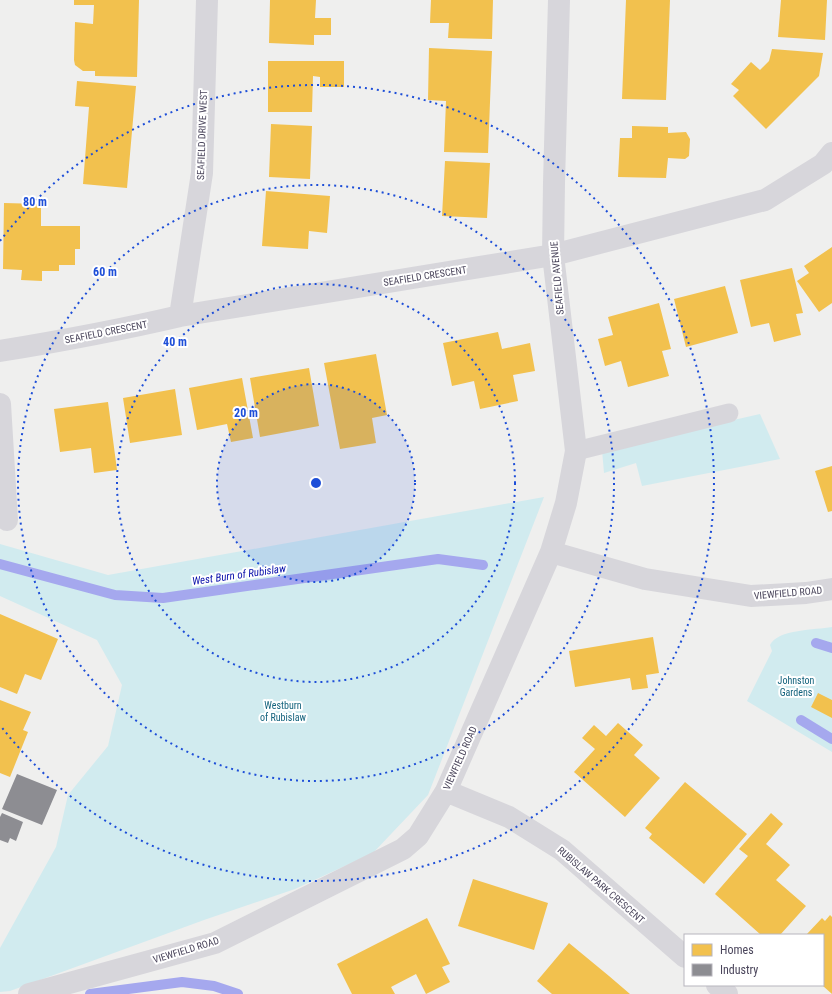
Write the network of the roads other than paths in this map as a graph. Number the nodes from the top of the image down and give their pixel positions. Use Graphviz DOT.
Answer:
graph roads {
  1 [pos="207,0"];
  2 [pos="560,0"];
  3 [pos="832,153"];
  4 [pos="553,255"];
  5 [pos="180,316"];
  6 [pos="0,351"];
  7 [pos="0,404"];
  8 [pos="728,413"];
  9 [pos="576,451"];
  10 [pos="7,520"];
  11 [pos="552,552"];
  12 [pos="832,588"];
  13 [pos="446,791"];
  14 [pos="684,956"];
  15 [pos="718,986"];
  16 [pos="28,994"];
  17 [pos="727,994"];
  1 -- 5 [label="street, SEAFIELD DRIVE WEST"];
  2 -- 4 [label="street, SEAFIELD AVENUE"];
  3 -- 4 [label="street, SEAFIELD CRESCENT"];
  4 -- 5 [label="street, SEAFIELD CRESCENT"];
  4 -- 9 [label="street, SEAFIELD AVENUE"];
  5 -- 6 [label="street, SEAFIELD CRESCENT"];
  7 -- 10 [label="street"];
  8 -- 9 [label="lane"];
  9 -- 11 [label="street, SEAFIELD AVENUE"];
  11 -- 12 [label="street, VIEWFIELD ROAD"];
  11 -- 13 [label="street, VIEWFIELD ROAD"];
  13 -- 14 [label="street, RUBISLAW PARK CRESCENT"];
  13 -- 16 [label="street, VIEWFIELD ROAD"];
  15 -- 17 [label="street"];
}
